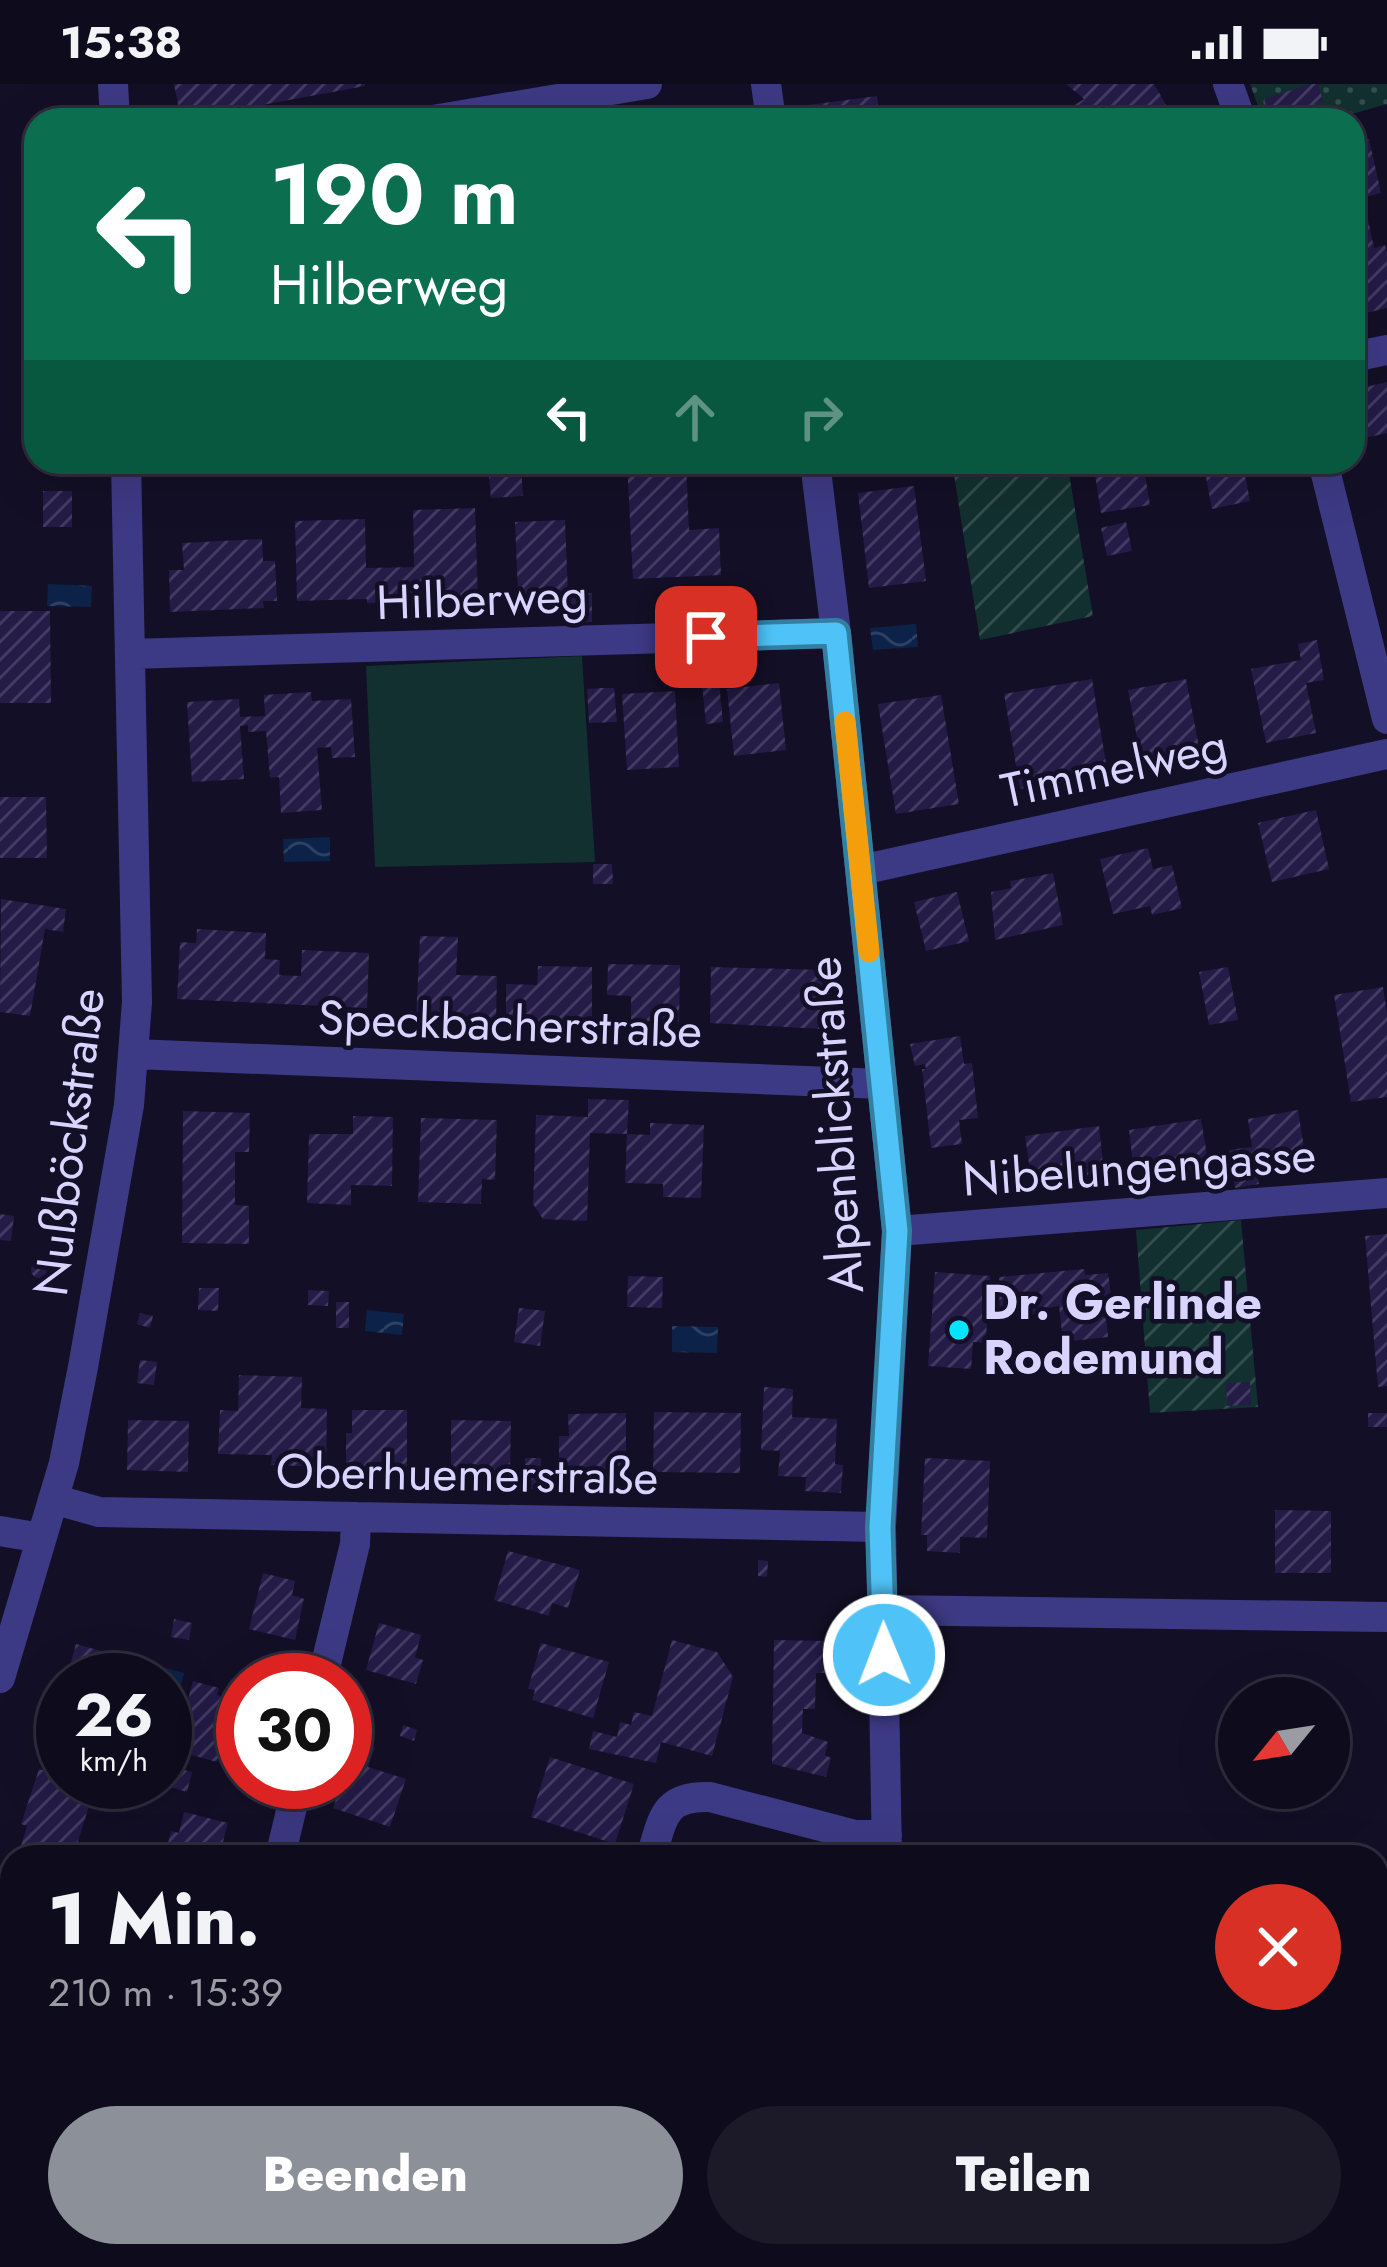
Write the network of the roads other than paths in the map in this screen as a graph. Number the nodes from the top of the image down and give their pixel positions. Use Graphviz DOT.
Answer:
graph roads {
  1 [pos="647,84"];
  2 [pos="504,108"];
  3 [pos="125,474"];
  4 [pos="816,474"];
  5 [pos="1326,474"];
  6 [pos="836,633"];
  7 [pos="130,654"];
  8 [pos="1387,719"];
  9 [pos="1387,754"];
  10 [pos="860,870"];
  11 [pos="134,1054"];
  12 [pos="882,1084"];
  13 [pos="1387,1193"];
  14 [pos="897,1231"];
  15 [pos="53,1499"];
  16 [pos="356,1517"];
  17 [pos="880,1527"];
  18 [pos="0,1532"];
  19 [pos="41,1538"];
  20 [pos="883,1610"];
  21 [pos="1387,1617"];
  22 [pos="329,1653"];
  23 [pos="0,1678"];
  24 [pos="292,1809"];
  25 [pos="283,1845"];
  26 [pos="655,1845"];
  27 [pos="884,1845"];
  28 [pos="887,1845"];
  1 -- 2 [label="street"];
  3 -- 7 [label="street, Nußböckstraße"];
  4 -- 6 [label="street, Alpenblickstraße"];
  5 -- 8 [label="street"];
  6 -- 7 [label="street, Hilberweg"];
  6 -- 10 [label="street, Alpenblickstraße"];
  7 -- 11 [label="street, Nußböckstraße"];
  9 -- 10 [label="street, Timmelweg"];
  10 -- 12 [label="street, Alpenblickstraße"];
  11 -- 12 [label="street, Speckbacherstraße"];
  11 -- 15 [label="street, Nußböckstraße"];
  12 -- 14 [label="street, Alpenblickstraße"];
  13 -- 14 [label="street, Nibelungengasse"];
  14 -- 17 [label="street, Alpenblickstraße"];
  15 -- 16 [label="street, Oberhuemerstraße"];
  15 -- 19 [label="street, Nußböckstraße"];
  16 -- 17 [label="street, Oberhuemerstraße"];
  16 -- 22 [label="street"];
  17 -- 20 [label="street, Alpenblickstraße"];
  18 -- 19 [label="street"];
  19 -- 23 [label="street, Nußböckstraße"];
  20 -- 21 [label="street"];
  20 -- 28 [label="street, Alpenblickstraße"];
  24 -- 25 [label="street"];
  26 -- 27 [label="street"];
}
